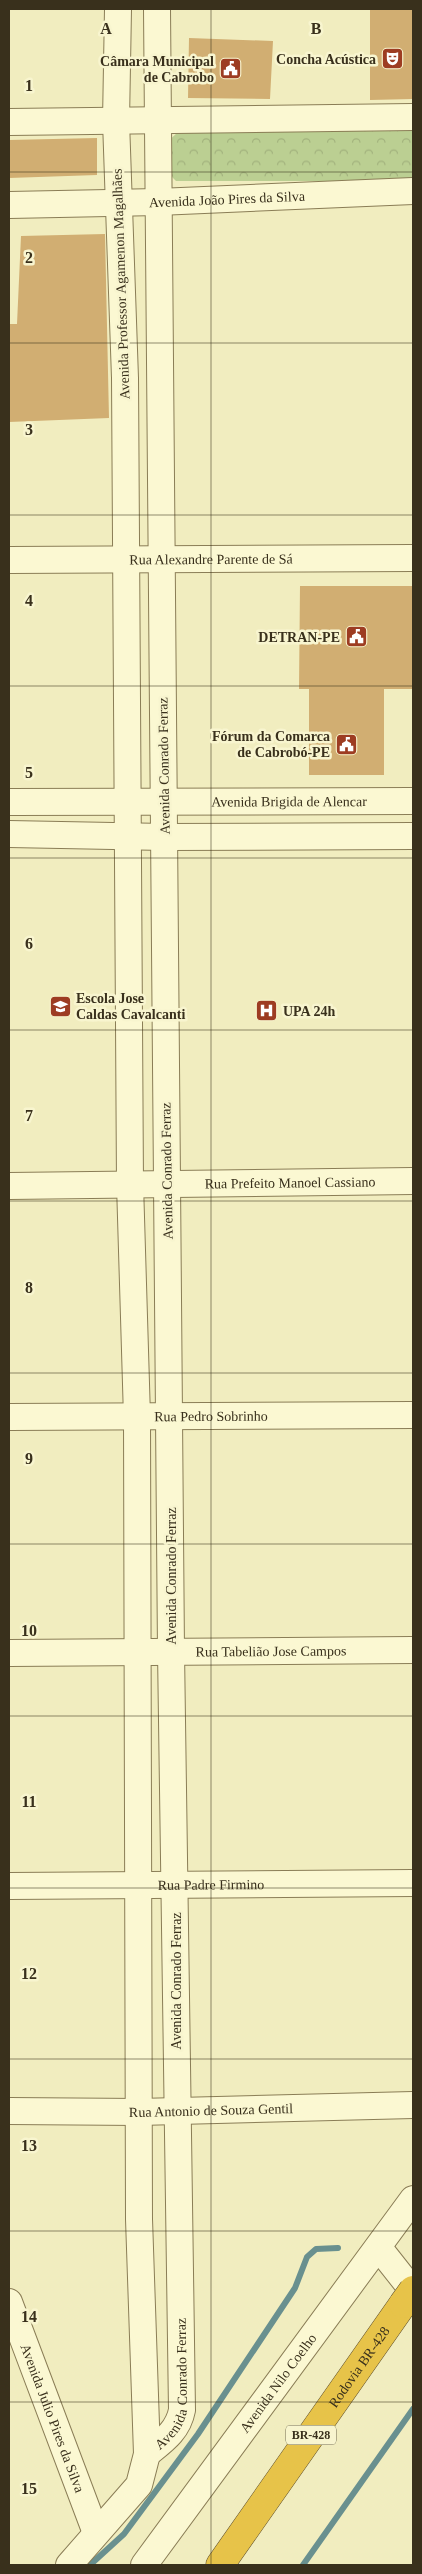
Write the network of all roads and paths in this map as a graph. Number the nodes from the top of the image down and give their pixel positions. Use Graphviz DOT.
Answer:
graph roads {
  1 [pos="118,9"];
  2 [pos="156,9"];
  3 [pos="413,117"];
  4 [pos="116,121"];
  5 [pos="9,122"];
  6 [pos="158,122"];
  7 [pos="413,191"];
  8 [pos="118,202"];
  9 [pos="158,202"];
  10 [pos="9,205"];
  11 [pos="159,375"];
  12 [pos="125,378"];
  13 [pos="413,558"];
  14 [pos="9,560"];
  15 [pos="125,560"];
  16 [pos="162,560"];
  17 [pos="163,678"];
  18 [pos="127,681"];
  19 [pos="331,801"];
  20 [pos="413,801"];
  21 [pos="9,802"];
  22 [pos="128,802"];
  23 [pos="164,802"];
  24 [pos="9,834"];
  25 [pos="129,836"];
  26 [pos="333,836"];
  27 [pos="413,836"];
  28 [pos="165,837"];
  29 [pos="165,1006"];
  30 [pos="131,1008"];
  31 [pos="413,1180"];
  32 [pos="167,1183"];
  33 [pos="130,1184"];
  34 [pos="9,1186"];
  35 [pos="169,1299"];
  36 [pos="134,1302"];
  37 [pos="413,1415"];
  38 [pos="170,1416"];
  39 [pos="9,1417"];
  40 [pos="138,1417"];
  41 [pos="170,1521"];
  42 [pos="137,1524"];
  43 [pos="413,1650"];
  44 [pos="171,1651"];
  45 [pos="137,1652"];
  46 [pos="9,1653"];
  47 [pos="138,1764"];
  48 [pos="173,1764"];
  49 [pos="413,1883"];
  50 [pos="139,1884"];
  51 [pos="176,1885"];
  52 [pos="9,1886"];
  53 [pos="413,2105"];
  54 [pos="178,2110"];
  55 [pos="9,2111"];
  56 [pos="139,2112"];
  57 [pos="413,2200"];
  58 [pos="379,2248"];
  59 [pos="180,2267"];
  60 [pos="141,2270"];
  61 [pos="410,2295"];
  62 [pos="9,2302"];
  63 [pos="147,2454"];
  64 [pos="96,2533"];
  65 [pos="68,2565"];
  66 [pos="144,2565"];
  67 [pos="220,2565"];
  1 -- 4 [label="street, Avenida Professor Agamenon Magalhães"];
  2 -- 6 [label="street"];
  3 -- 6 [label="street"];
  4 -- 5 [label="street"];
  4 -- 6 [label="street"];
  4 -- 8 [label="street, Avenida Professor Agamenon Magalhães"];
  6 -- 9 [label="street"];
  7 -- 9 [label="street, Avenida João Pires da Silva"];
  8 -- 9 [label="street, Avenida João Pires da Silva"];
  8 -- 10 [label="street, Avenida João Pires da Silva"];
  8 -- 12 [label="street, Avenida Professor Agamenon Magalhães"];
  9 -- 11 [label="street"];
  11 -- 12 [label="street"];
  11 -- 16 [label="street"];
  12 -- 15 [label="street, Avenida Professor Agamenon Magalhães"];
  13 -- 16 [label="street, Rua Alexandre Parente de Sá"];
  14 -- 15 [label="street, Rua Alexandre Parente de Sá"];
  15 -- 16 [label="street, Rua Alexandre Parente de Sá"];
  15 -- 18 [label="street, Avenida Conrado Ferraz"];
  16 -- 17 [label="street, Avenida Conrado Ferraz"];
  17 -- 18 [label="street"];
  17 -- 23 [label="street, Avenida Conrado Ferraz"];
  18 -- 22 [label="street, Avenida Conrado Ferraz"];
  19 -- 20 [label="street, Avenida Brigida de Alencar"];
  19 -- 23 [label="street, Avenida Brigida de Alencar"];
  19 -- 26 [label="street"];
  21 -- 22 [label="street, Avenida Brigida de Alencar"];
  22 -- 23 [label="street, Avenida Brigida de Alencar"];
  22 -- 25 [label="street, Avenida Conrado Ferraz"];
  23 -- 28 [label="street, Avenida Conrado Ferraz"];
  24 -- 25 [label="street"];
  25 -- 28 [label="street"];
  25 -- 30 [label="street, Avenida Conrado Ferraz"];
  26 -- 27 [label="street"];
  26 -- 28 [label="street"];
  28 -- 29 [label="street, Avenida Conrado Ferraz"];
  29 -- 30 [label="street"];
  29 -- 32 [label="street, Avenida Conrado Ferraz"];
  30 -- 33 [label="street, Avenida Conrado Ferraz"];
  31 -- 32 [label="street, Rua Prefeito Manoel Cassiano"];
  32 -- 33 [label="street, Rua Prefeito Manoel Cassiano"];
  32 -- 35 [label="street, Avenida Conrado Ferraz"];
  33 -- 34 [label="street, Rua Prefeito Manoel Cassiano"];
  33 -- 36 [label="street, Avenida Conrado Ferraz"];
  35 -- 36 [label="street"];
  35 -- 38 [label="street, Avenida Conrado Ferraz"];
  36 -- 40 [label="street, Avenida Conrado Ferraz"];
  37 -- 38 [label="street, Rua Pedro Sobrinho"];
  38 -- 40 [label="street, Rua Pedro Sobrinho"];
  38 -- 41 [label="street, Avenida Conrado Ferraz"];
  39 -- 40 [label="street, Rua Pedro Sobrinho"];
  40 -- 42 [label="street, Avenida Conrado Ferraz"];
  41 -- 42 [label="street"];
  41 -- 44 [label="street, Avenida Conrado Ferraz"];
  42 -- 45 [label="street, Avenida Conrado Ferraz"];
  43 -- 44 [label="street, Rua Tabelião Jose Campos"];
  44 -- 45 [label="street, Rua Tabelião Jose Campos"];
  44 -- 48 [label="street, Avenida Conrado Ferraz"];
  45 -- 46 [label="street, Rua Tabelião Jose Campos"];
  45 -- 47 [label="street, Avenida Conrado Ferraz"];
  47 -- 48 [label="street"];
  47 -- 50 [label="street, Avenida Conrado Ferraz"];
  48 -- 51 [label="street, Avenida Conrado Ferraz"];
  49 -- 51 [label="street, Rua Padre Firmino"];
  50 -- 51 [label="street, Rua Padre Firmino"];
  50 -- 52 [label="street, Rua Padre Firmino"];
  50 -- 56 [label="street, Avenida Conrado Ferraz"];
  51 -- 54 [label="street, Avenida Conrado Ferraz"];
  53 -- 54 [label="street, Rua Antonio de Souza Gentil"];
  54 -- 56 [label="street, Rua Antonio de Souza Gentil"];
  54 -- 59 [label="street, Avenida Conrado Ferraz"];
  55 -- 56 [label="street, Rua Antonio de Souza Gentil"];
  56 -- 60 [label="street, Avenida Conrado Ferraz"];
  57 -- 58 [label="street, Avenida Nilo Coelho"];
  58 -- 61 [label="street"];
  58 -- 66 [label="street, Avenida Nilo Coelho"];
  59 -- 60 [label="street"];
  59 -- 63 [label="street, Avenida Conrado Ferraz"];
  60 -- 63 [label="street, Avenida Conrado Ferraz"];
  61 -- 67 [label="highway, Rodovia BR-428 / BR-428"];
  62 -- 64 [label="street, Avenida Julio Pires da Silva"];
  63 -- 64 [label="street"];
  64 -- 65 [label="street"];
}
